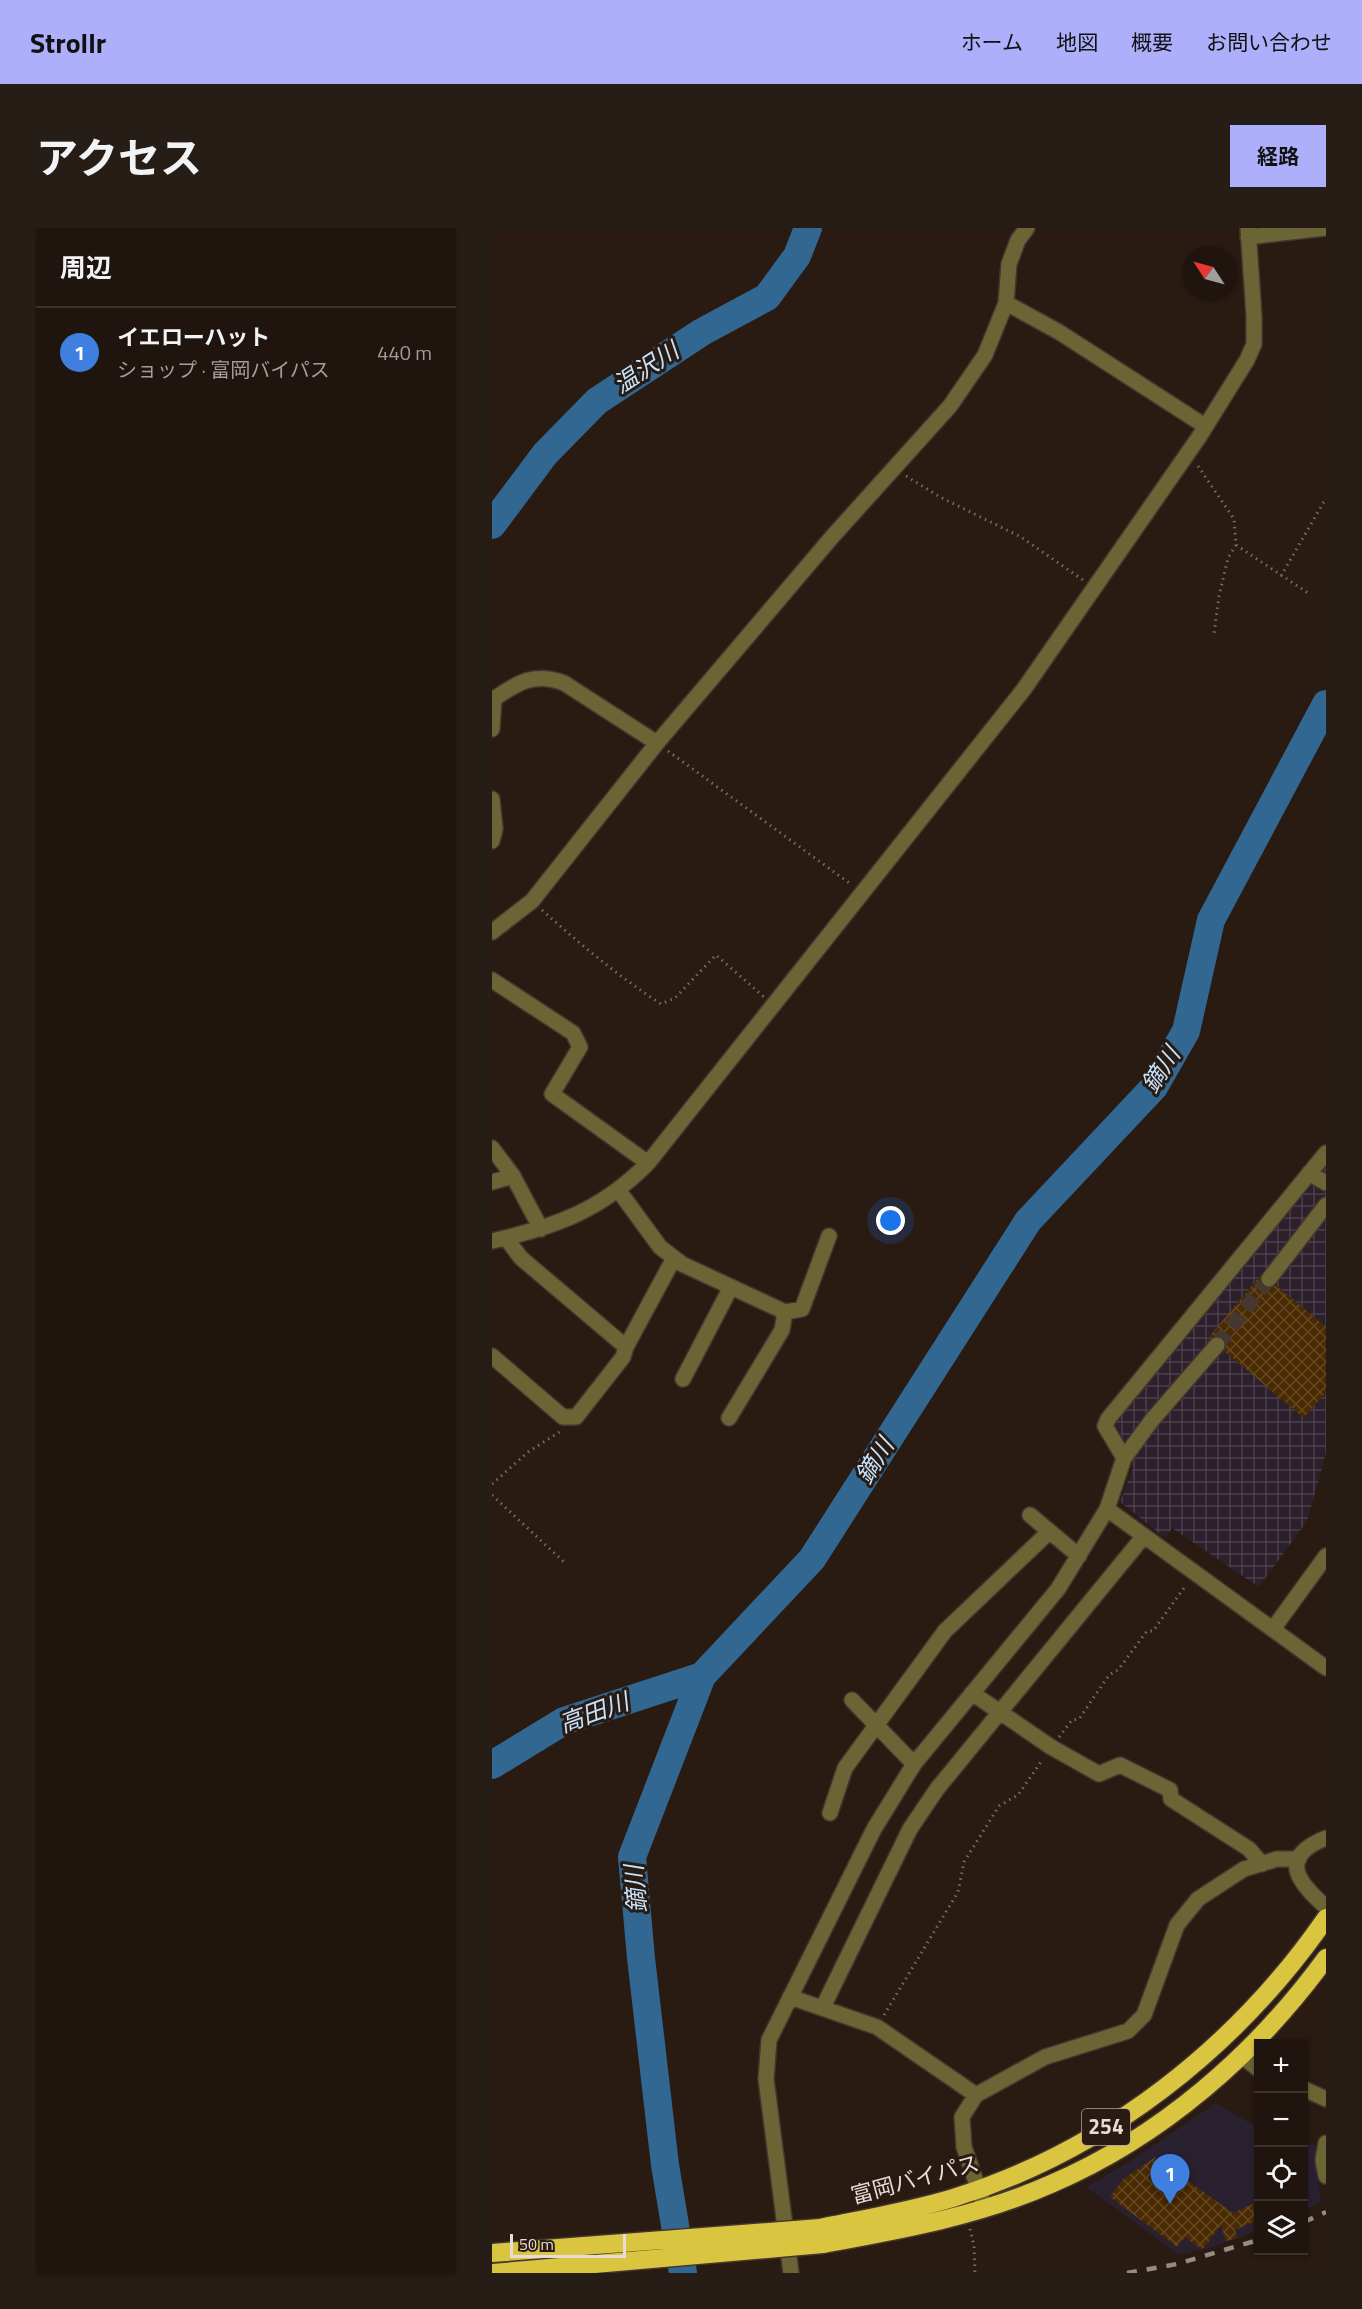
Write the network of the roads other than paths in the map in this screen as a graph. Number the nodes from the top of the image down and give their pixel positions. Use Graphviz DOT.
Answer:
graph roads {
  1 [pos="1027,228"];
  2 [pos="1326,228"];
  3 [pos="1248,232"];
  4 [pos="1006,303"];
  5 [pos="1206,426"];
  6 [pos="493,698"];
  7 [pos="492,729"];
  8 [pos="657,743"];
  9 [pos="492,799"];
  10 [pos="492,841"];
  11 [pos="492,932"];
  12 [pos="492,980"];
  13 [pos="492,1148"];
  14 [pos="1326,1153"];
  15 [pos="648,1163"];
  16 [pos="1309,1173"];
  17 [pos="513,1176"];
  18 [pos="492,1182"];
  19 [pos="1326,1183"];
  20 [pos="619,1191"];
  21 [pos="1326,1204"];
  22 [pos="542,1229"];
  23 [pos="829,1236"];
  24 [pos="499,1240"];
  25 [pos="674,1258"];
  26 [pos="1269,1279"];
  27 [pos="731,1287"];
  28 [pos="785,1312"];
  29 [pos="1217,1345"];
  30 [pos="626,1347"];
  31 [pos="492,1356"];
  32 [pos="683,1379"];
  33 [pos="729,1418"];
  34 [pos="1124,1458"];
  35 [pos="1107,1509"];
  36 [pos="1030,1515"];
  37 [pos="1049,1532"];
  38 [pos="1144,1536"];
  39 [pos="1079,1556"];
  40 [pos="1326,1556"];
  41 [pos="1274,1629"];
  42 [pos="1326,1668"];
  43 [pos="972,1693"];
  44 [pos="852,1700"];
  45 [pos="1000,1712"];
  46 [pos="877,1724"];
  47 [pos="914,1764"];
  48 [pos="830,1813"];
  49 [pos="1326,1838"];
  50 [pos="1299,1859"];
  51 [pos="1262,1864"];
  52 [pos="1326,1907"];
  53 [pos="1326,1918"];
  54 [pos="1326,1958"];
  55 [pos="790,1996"];
  56 [pos="823,2007"];
  57 [pos="1242,2056"];
  58 [pos="1254,2066"];
  59 [pos="1308,2091"];
  60 [pos="976,2095"];
  61 [pos="1326,2100"];
  62 [pos="1326,2143"];
  63 [pos="1326,2176"];
  64 [pos="978,2189"];
  65 [pos="985,2208"];
  66 [pos="821,2236"];
  67 [pos="492,2253"];
  68 [pos="492,2273"];
  69 [pos="791,2273"];
  1 -- 4 [label="street"];
  2 -- 3 [label="street"];
  3 -- 5 [label="street"];
  4 -- 5 [label="street"];
  4 -- 8 [label="street"];
  5 -- 15 [label="street"];
  6 -- 7 [label="street"];
  6 -- 8 [label="street"];
  8 -- 11 [label="street"];
  9 -- 10 [label="street"];
  12 -- 15 [label="street"];
  13 -- 17 [label="street"];
  14 -- 16 [label="street"];
  15 -- 20 [label="street"];
  16 -- 19 [label="street"];
  16 -- 34 [label="street"];
  17 -- 18 [label="street"];
  17 -- 22 [label="street"];
  20 -- 22 [label="street"];
  20 -- 25 [label="street"];
  21 -- 26 [label="street"];
  22 -- 24 [label="street"];
  23 -- 28 [label="street"];
  24 -- 30 [label="street"];
  25 -- 27 [label="street"];
  25 -- 30 [label="street"];
  27 -- 28 [label="street"];
  27 -- 32 [label="street"];
  28 -- 33 [label="street"];
  29 -- 34 [label="street"];
  30 -- 31 [label="street"];
  34 -- 35 [label="street"];
  35 -- 38 [label="street"];
  35 -- 39 [label="street"];
  36 -- 37 [label="street"];
  37 -- 39 [label="street"];
  37 -- 46 [label="street"];
  38 -- 41 [label="street"];
  38 -- 45 [label="street"];
  39 -- 43 [label="street"];
  40 -- 41 [label="street"];
  41 -- 42 [label="street"];
  43 -- 45 [label="street"];
  43 -- 47 [label="street"];
  44 -- 46 [label="street"];
  45 -- 51 [label="street"];
  45 -- 56 [label="street"];
  46 -- 47 [label="street"];
  46 -- 48 [label="street"];
  47 -- 55 [label="street"];
  49 -- 50 [label="street"];
  50 -- 51 [label="street"];
  50 -- 52 [label="street"];
  51 -- 60 [label="street"];
  53 -- 64 [label="highway, 富岡バイパス / 254"];
  54 -- 57 [label="highway, 富岡バイパス / 254"];
  55 -- 56 [label="street"];
  55 -- 69 [label="street"];
  56 -- 60 [label="street"];
  57 -- 58 [label="street"];
  57 -- 65 [label="highway, 富岡バイパス / 254"];
  59 -- 61 [label="street"];
  60 -- 64 [label="street"];
  62 -- 63 [label="street"];
  64 -- 65 [label="street"];
  64 -- 66 [label="highway, 富岡バイパス / 254"];
  65 -- 66 [label="highway, 富岡バイパス / 254"];
  66 -- 67 [label="highway, 富岡バイパス / 254, bridge"];
  66 -- 68 [label="highway, 富岡バイパス / 254, bridge"];
}
